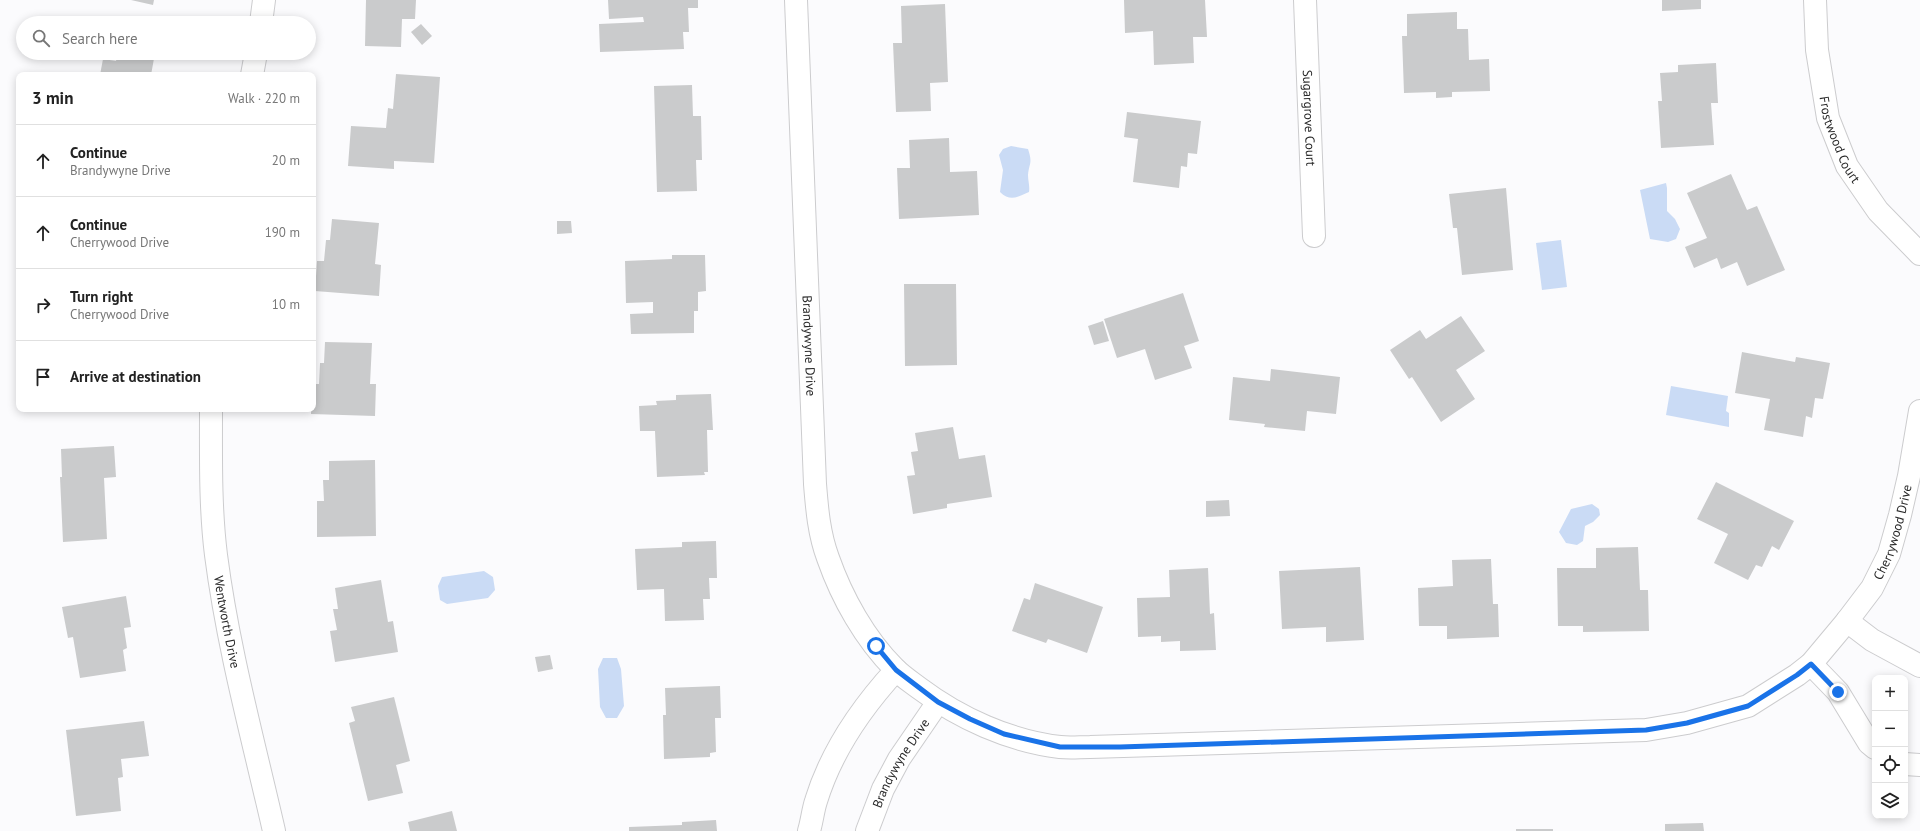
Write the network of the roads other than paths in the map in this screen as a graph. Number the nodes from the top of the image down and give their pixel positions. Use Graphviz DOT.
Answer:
graph roads {
  1 [pos="264,0"];
  2 [pos="796,0"];
  3 [pos="1305,0"];
  4 [pos="1814,0"];
  5 [pos="262,16"];
  6 [pos="255,60"];
  7 [pos="253,72"];
  8 [pos="1314,236"];
  9 [pos="1920,254"];
  10 [pos="1920,411"];
  11 [pos="211,412"];
  12 [pos="1847,621"];
  13 [pos="1811,664"];
  14 [pos="1920,666"];
  15 [pos="896,670"];
  16 [pos="938,702"];
  17 [pos="1874,747"];
  18 [pos="1908,764"];
  19 [pos="1920,765"];
  20 [pos="274,831"];
  21 [pos="809,831"];
  22 [pos="866,831"];
  1 -- 5 [label="street"];
  2 -- 15 [label="street, Brandywyne Drive"];
  3 -- 8 [label="street, Sugargrove Court"];
  4 -- 9 [label="street, Frostwood Court"];
  6 -- 7 [label="street"];
  10 -- 12 [label="street, Cherrywood Drive"];
  11 -- 20 [label="street, Wentworth Drive"];
  12 -- 13 [label="street, Cherrywood Drive"];
  12 -- 14 [label="street"];
  13 -- 16 [label="street, Cherrywood Drive"];
  13 -- 17 [label="street"];
  15 -- 16 [label="street, Brandywyne Drive"];
  15 -- 21 [label="street"];
  16 -- 22 [label="street, Brandywyne Drive"];
  18 -- 19 [label="street"];
}
